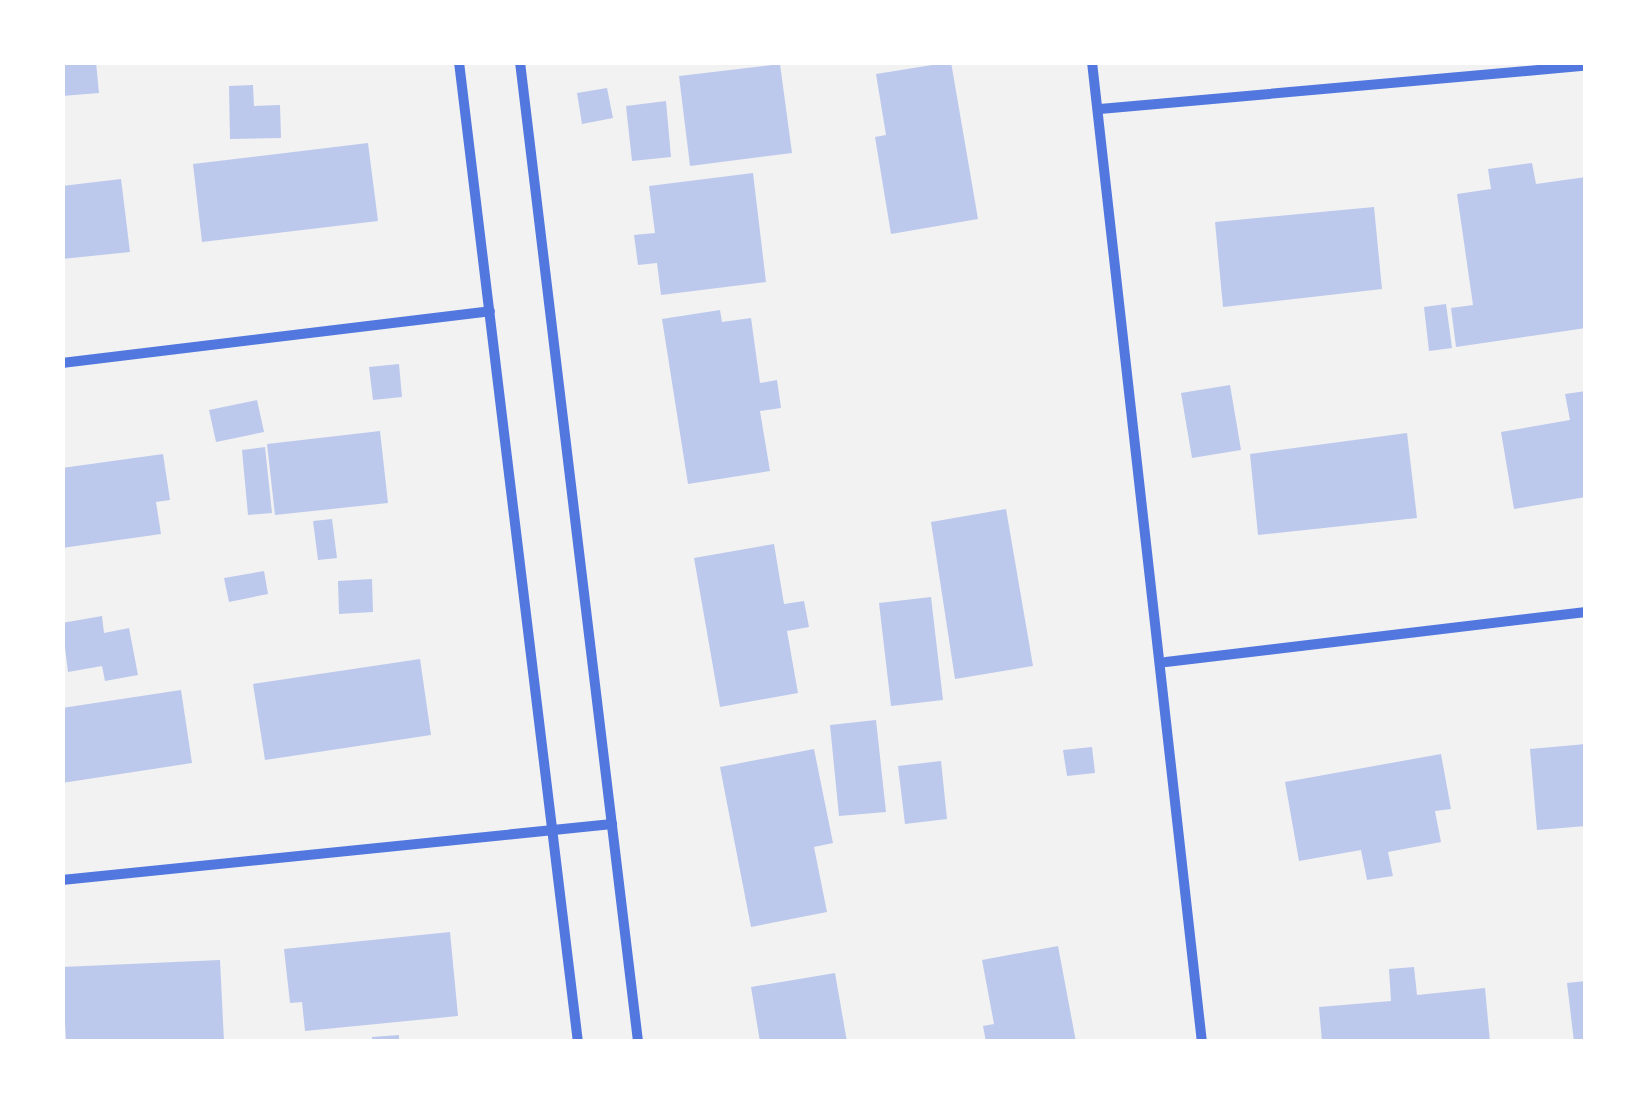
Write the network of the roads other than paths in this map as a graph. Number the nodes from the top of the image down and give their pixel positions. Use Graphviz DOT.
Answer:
graph roads {
  1 [pos="459,62"];
  2 [pos="520,62"];
  3 [pos="1092,62"];
  4 [pos="1586,66"];
  5 [pos="1100,108"];
  6 [pos="490,310"];
  7 [pos="62,364"];
  8 [pos="1586,612"];
  9 [pos="1166,662"];
  10 [pos="612,824"];
  11 [pos="552,831"];
  12 [pos="62,880"];
  13 [pos="578,1042"];
  14 [pos="638,1042"];
  15 [pos="1202,1042"];
  1 -- 6 [label="street"];
  2 -- 10 [label="street"];
  3 -- 5 [label="street"];
  4 -- 5 [label="street"];
  5 -- 9 [label="street"];
  6 -- 7 [label="street"];
  6 -- 11 [label="street"];
  8 -- 9 [label="street"];
  9 -- 15 [label="street"];
  10 -- 11 [label="street"];
  10 -- 14 [label="street"];
  11 -- 12 [label="street"];
  11 -- 13 [label="street"];
}
